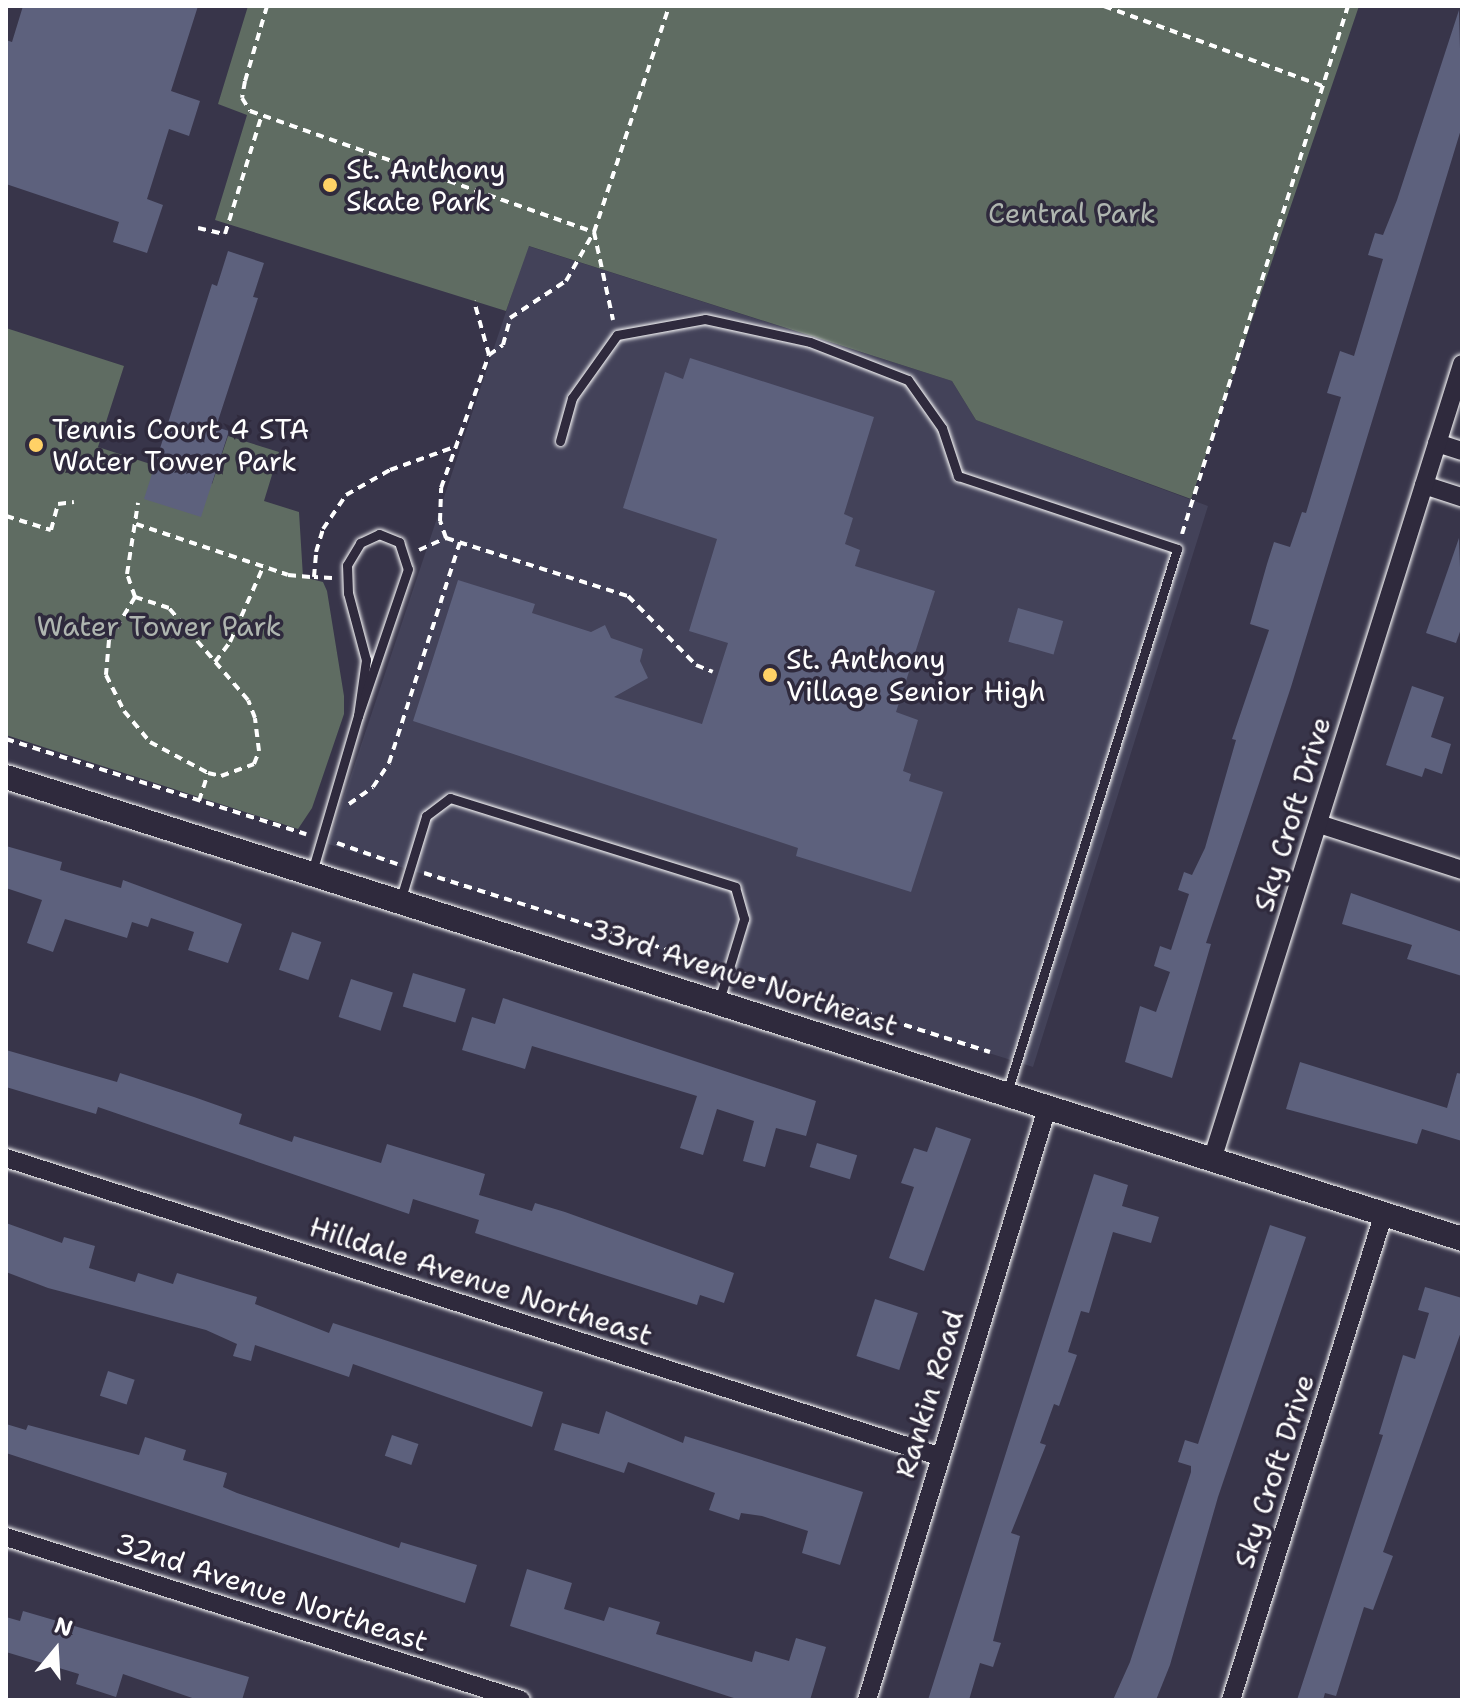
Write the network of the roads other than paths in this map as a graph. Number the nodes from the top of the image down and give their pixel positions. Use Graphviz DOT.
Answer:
graph roads {
  1 [pos="1462,364"];
  2 [pos="560,441"];
  3 [pos="1437,443"];
  4 [pos="1462,451"];
  5 [pos="1424,485"];
  6 [pos="1462,497"];
  7 [pos="358,716"];
  8 [pos="6,777"];
  9 [pos="1319,824"];
  10 [pos="1462,870"];
  11 [pos="312,872"];
  12 [pos="401,898"];
  13 [pos="719,1001"];
  14 [pos="1007,1092"];
  15 [pos="1048,1105"];
  16 [pos="6,1158"];
  17 [pos="1212,1160"];
  18 [pos="1384,1213"];
  19 [pos="1462,1239"];
  20 [pos="938,1456"];
  21 [pos="6,1537"];
  22 [pos="521,1700"];
  23 [pos="867,1700"];
  24 [pos="1231,1700"];
  1 -- 3 [label="street, Sky Croft Drive"];
  2 -- 14 [label="lane"];
  3 -- 4 [label="street"];
  3 -- 5 [label="street, Sky Croft Drive"];
  5 -- 6 [label="street"];
  5 -- 9 [label="street, Sky Croft Drive"];
  7 -- 7 [label="lane"];
  7 -- 11 [label="lane"];
  8 -- 11 [label="street, 33rd Avenue Northeast"];
  9 -- 10 [label="street"];
  9 -- 17 [label="street, Sky Croft Drive"];
  11 -- 12 [label="street, 33rd Avenue Northeast"];
  12 -- 13 [label="street, 33rd Avenue Northeast"];
  12 -- 13 [label="lane"];
  13 -- 14 [label="street, 33rd Avenue Northeast"];
  14 -- 15 [label="street, 33rd Avenue Northeast"];
  15 -- 17 [label="street, 33rd Avenue Northeast"];
  15 -- 20 [label="street, Rankin Road"];
  16 -- 20 [label="street, Hilldale Avenue Northeast"];
  17 -- 18 [label="street, 33rd Avenue Northeast"];
  18 -- 19 [label="street, 33rd Avenue Northeast"];
  18 -- 24 [label="street, Sky Croft Drive"];
  20 -- 23 [label="street, Rankin Road"];
  21 -- 22 [label="street, 32nd Avenue Northeast"];
}
